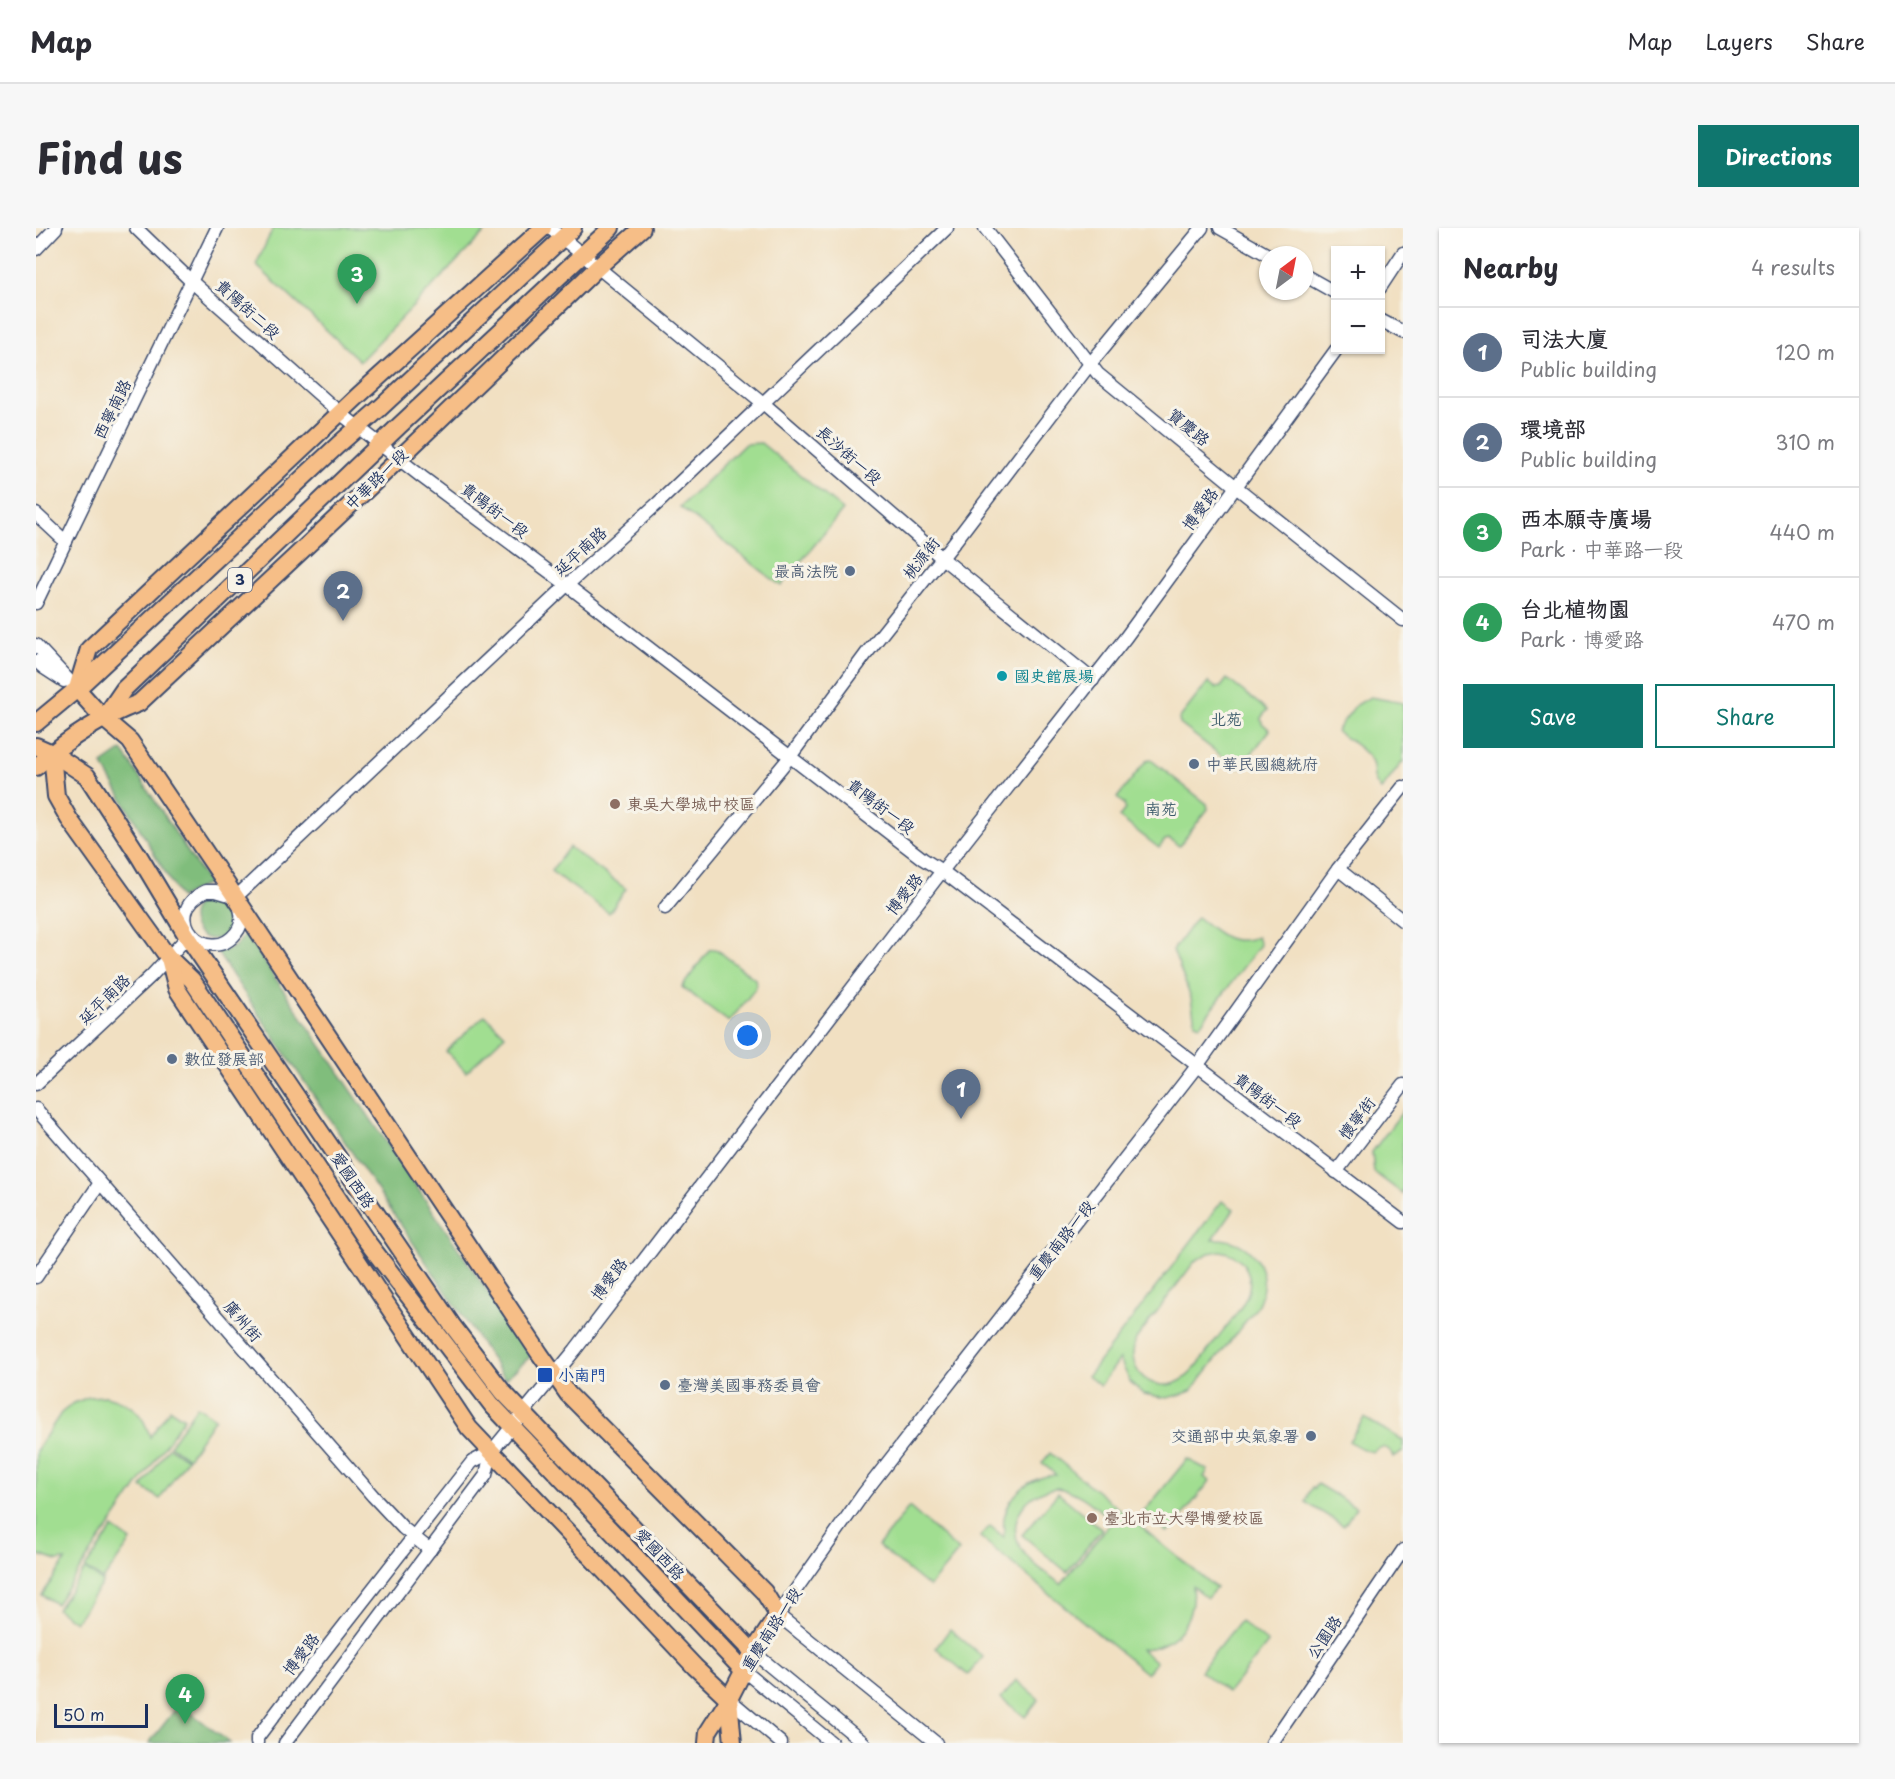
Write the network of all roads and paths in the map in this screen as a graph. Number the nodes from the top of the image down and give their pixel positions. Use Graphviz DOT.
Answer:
graph roads {
  1 [pos="56,228"];
  2 [pos="136,228"];
  3 [pos="217,228"];
  4 [pos="543,228"];
  5 [pos="612,228"];
  6 [pos="642,228"];
  7 [pos="947,228"];
  8 [pos="985,228"];
  9 [pos="1202,228"];
  10 [pos="1220,228"];
  11 [pos="562,231"];
  12 [pos="36,249"];
  13 [pos="1259,250"];
  14 [pos="1403,253"];
  15 [pos="583,255"];
  16 [pos="598,267"];
  17 [pos="191,280"];
  18 [pos="1385,280"];
  19 [pos="1313,281"];
  20 [pos="1331,291"];
  21 [pos="1385,323"];
  22 [pos="1403,332"];
  23 [pos="1333,354"];
  24 [pos="1090,364"];
  25 [pos="763,404"];
  26 [pos="340,413"];
  27 [pos="358,427"];
  28 [pos="381,445"];
  29 [pos="398,458"];
  30 [pos="1236,487"];
  31 [pos="36,514"];
  32 [pos="66,542"];
  33 [pos="942,558"];
  34 [pos="567,585"];
  35 [pos="36,603"];
  36 [pos="1403,620"];
  37 [pos="36,645"];
  38 [pos="36,661"];
  39 [pos="1093,680"];
  40 [pos="77,689"];
  41 [pos="104,718"];
  42 [pos="36,723"];
  43 [pos="36,747"];
  44 [pos="52,753"];
  45 [pos="789,758"];
  46 [pos="36,767"];
  47 [pos="1403,787"];
  48 [pos="1338,869"];
  49 [pos="942,872"];
  50 [pos="236,897"];
  51 [pos="665,908"];
  52 [pos="1403,921"];
  53 [pos="189,935"];
  54 [pos="168,957"];
  55 [pos="1197,1066"];
  56 [pos="36,1084"];
  57 [pos="1403,1085"];
  58 [pos="36,1109"];
  59 [pos="1336,1172"];
  60 [pos="100,1183"];
  61 [pos="1403,1222"];
  62 [pos="36,1277"];
  63 [pos="554,1373"];
  64 [pos="523,1412"];
  65 [pos="511,1426"];
  66 [pos="491,1452"];
  67 [pos="414,1537"];
  68 [pos="430,1550"];
  69 [pos="1403,1550"];
  70 [pos="778,1616"];
  71 [pos="753,1652"];
  72 [pos="743,1670"];
  73 [pos="729,1699"];
  74 [pos="257,1743"];
  75 [pos="285,1743"];
  76 [pos="706,1743"];
  77 [pos="733,1743"];
  78 [pos="781,1743"];
  79 [pos="832,1743"];
  80 [pos="864,1743"];
  81 [pos="936,1743"];
  82 [pos="1272,1743"];
  1 -- 12 [label="street"];
  2 -- 17 [label="street, 貴陽街二段"];
  3 -- 17 [label="street, 西寧南路"];
  4 -- 26 [label="main road"];
  5 -- 15 [label="main road, 中華路一段 / 3"];
  6 -- 16 [label="main road, 中華路一段 / 3"];
  7 -- 25 [label="street, 延平南路"];
  8 -- 24 [label="street, 寶慶路"];
  9 -- 24 [label="street, 桃源街"];
  10 -- 13 [label="street"];
  11 -- 15 [label="street, 長沙街一段"];
  11 -- 27 [label="main road, 3"];
  14 -- 18 [label="street"];
  15 -- 16 [label="street, 長沙街一段"];
  15 -- 28 [label="main road, 中華路一段 / 3"];
  16 -- 25 [label="street, 長沙街一段"];
  16 -- 29 [label="main road, 中華路一段 / 3"];
  17 -- 26 [label="street, 貴陽街二段"];
  17 -- 32 [label="street, 西寧南路"];
  19 -- 20 [label="street"];
  21 -- 22 [label="street"];
  23 -- 30 [label="street, 博愛路"];
  24 -- 30 [label="street, 寶慶路"];
  24 -- 33 [label="street, 桃源街"];
  25 -- 33 [label="street, 長沙街一段"];
  25 -- 34 [label="street, 延平南路"];
  26 -- 27 [label="street, 貴陽街一段"];
  26 -- 40 [label="main road"];
  27 -- 28 [label="street, 貴陽街一段"];
  27 -- 40 [label="main road, 3"];
  28 -- 29 [label="street, 貴陽街一段"];
  28 -- 41 [label="main road, 中華路一段 / 3"];
  29 -- 34 [label="street, 貴陽街一段"];
  29 -- 41 [label="main road, 中華路一段 / 3"];
  30 -- 36 [label="street, 寶慶路"];
  30 -- 39 [label="street, 博愛路"];
  31 -- 32 [label="street"];
  32 -- 35 [label="street, 西寧南路"];
  33 -- 39 [label="street, 長沙街一段"];
  33 -- 45 [label="street, 桃源街"];
  34 -- 45 [label="street, 貴陽街一段"];
  34 -- 50 [label="street, 延平南路"];
  37 -- 40 [label="street"];
  38 -- 40 [label="street"];
  39 -- 49 [label="street, 博愛路"];
  40 -- 41 [label="main road"];
  40 -- 42 [label="main road, 3"];
  41 -- 44 [label="main road, 中華路一段 / 3"];
  41 -- 50 [label="main road"];
  43 -- 44 [label="main road"];
  44 -- 46 [label="main road, 3"];
  44 -- 53 [label="main road, 愛國西路"];
  44 -- 54 [label="main road, 愛國西路"];
  45 -- 49 [label="street, 貴陽街一段"];
  45 -- 51 [label="street, 桃源街"];
  47 -- 48 [label="street, 重慶南路一段"];
  48 -- 52 [label="street"];
  48 -- 55 [label="street, 重慶南路一段"];
  49 -- 55 [label="street, 貴陽街一段"];
  49 -- 63 [label="street, 博愛路"];
  50 -- 53 [label="street"];
  50 -- 53 [label="street"];
  50 -- 63 [label="main road"];
  53 -- 54 [label="street, 延平南路"];
  53 -- 64 [label="main road, 愛國西路"];
  54 -- 56 [label="street, 延平南路"];
  54 -- 65 [label="main road, 愛國西路"];
  54 -- 66 [label="main road, 愛國西路"];
  55 -- 59 [label="street, 貴陽街一段"];
  55 -- 70 [label="street, 重慶南路一段"];
  57 -- 59 [label="street, 懷寧街"];
  58 -- 60 [label="street, 廣州街"];
  59 -- 61 [label="street, 貴陽街一段"];
  60 -- 62 [label="street"];
  60 -- 67 [label="street, 廣州街"];
  63 -- 64 [label="street, 博愛路"];
  63 -- 70 [label="main road"];
  64 -- 65 [label="street, 博愛路"];
  64 -- 71 [label="main road, 愛國西路"];
  65 -- 66 [label="street, 博愛路"];
  65 -- 72 [label="main road, 愛國西路"];
  66 -- 67 [label="street, 博愛路"];
  66 -- 68 [label="street, 博愛路"];
  66 -- 73 [label="main road, 愛國西路"];
  67 -- 68 [label="street, 廣州街"];
  67 -- 74 [label="street, 博愛路"];
  68 -- 75 [label="street, 博愛路"];
  69 -- 82 [label="street, 公園路"];
  70 -- 71 [label="main road, 重慶南路一段"];
  70 -- 81 [label="street"];
  71 -- 72 [label="main road, 重慶南路一段"];
  71 -- 80 [label="street, 愛國西路"];
  72 -- 73 [label="main road, 重慶南路一段"];
  72 -- 79 [label="street, 愛國西路"];
  73 -- 76 [label="main road, 重慶南路一段"];
  73 -- 77 [label="main road"];
  73 -- 78 [label="street, 愛國西路"];
}
